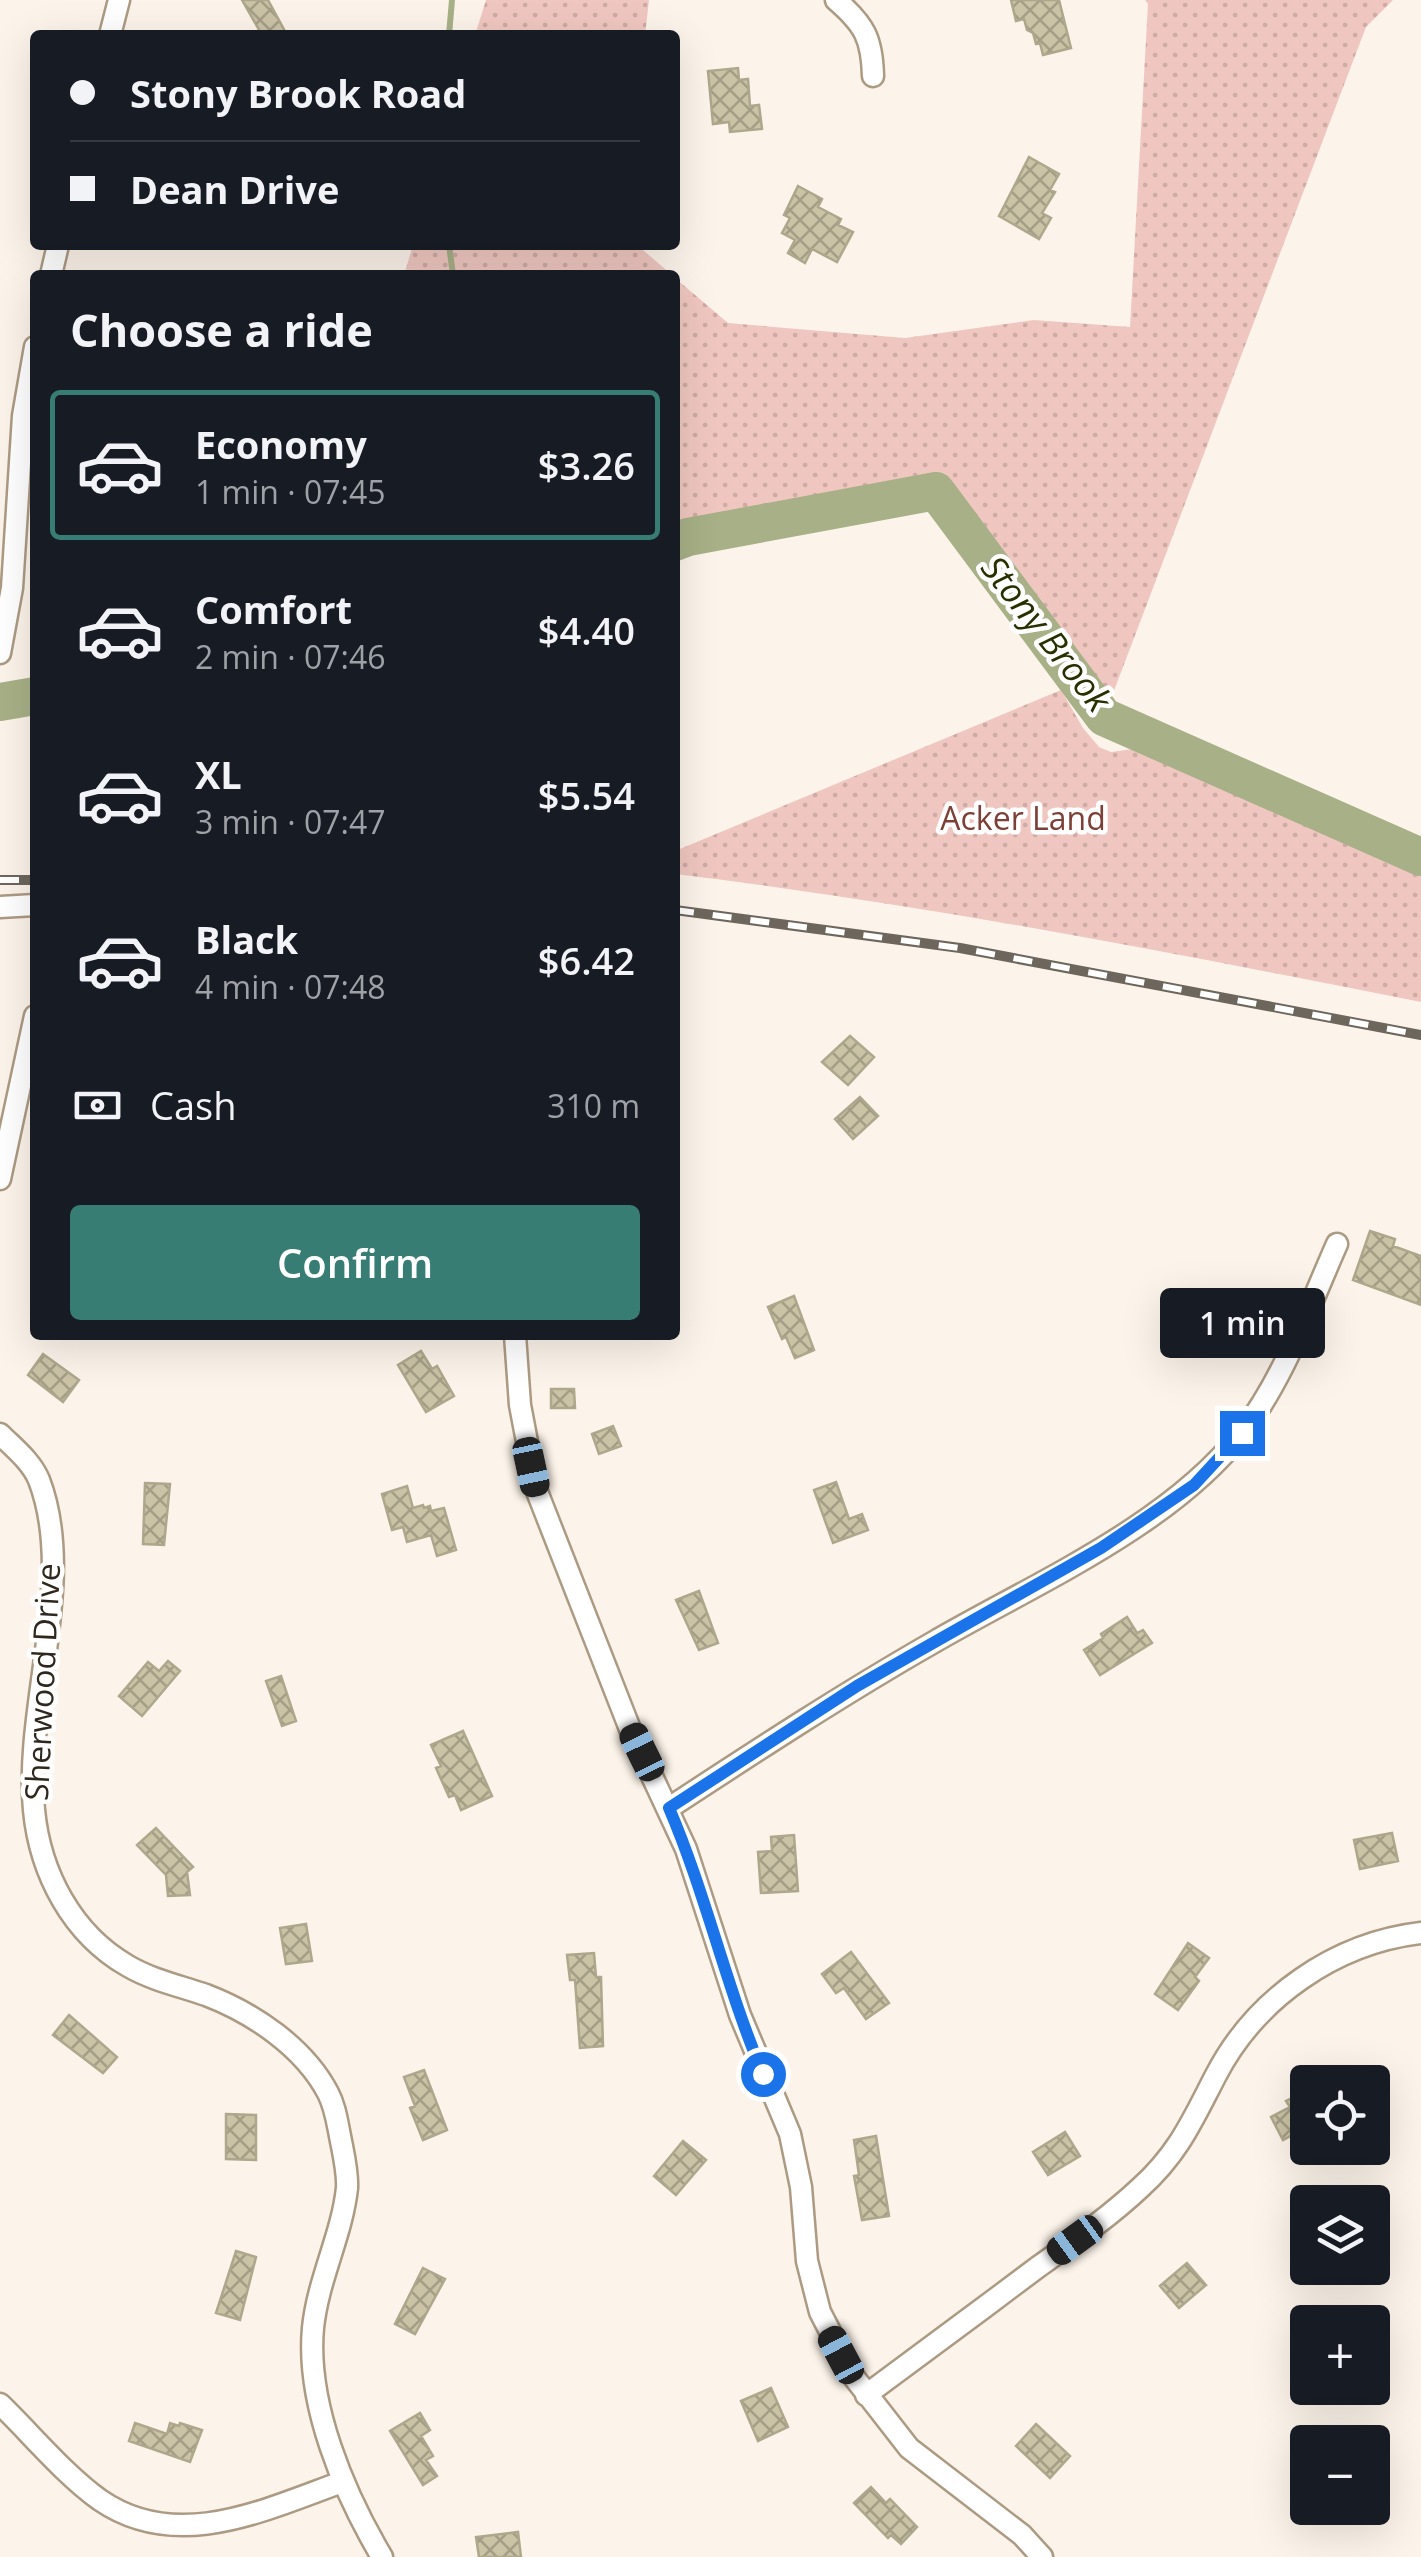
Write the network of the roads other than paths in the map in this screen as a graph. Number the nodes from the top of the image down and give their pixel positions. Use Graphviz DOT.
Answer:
graph roads {
  1 [pos="119,0"];
  2 [pos="836,0"];
  3 [pos="111,30"];
  4 [pos="873,76"];
  5 [pos="30,374"];
  6 [pos="0,653"];
  7 [pos="30,906"];
  8 [pos="0,907"];
  9 [pos="30,1039"];
  10 [pos="0,1179"];
  11 [pos="1337,1244"];
  12 [pos="515,1340"];
  13 [pos="0,1434"];
  14 [pos="669,1808"];
  15 [pos="1421,1933"];
  16 [pos="866,2394"];
  17 [pos="0,2404"];
  18 [pos="342,2482"];
  19 [pos="382,2557"];
  20 [pos="1042,2557"];
  1 -- 3 [label="street"];
  2 -- 4 [label="street"];
  5 -- 6 [label="street"];
  7 -- 8 [label="street"];
  9 -- 10 [label="street"];
  11 -- 14 [label="street"];
  12 -- 14 [label="street"];
  13 -- 18 [label="street, Sherwood Drive"];
  14 -- 16 [label="street"];
  15 -- 16 [label="street"];
  16 -- 20 [label="street"];
  17 -- 18 [label="street"];
  18 -- 19 [label="street, Sherwood Drive"];
}
